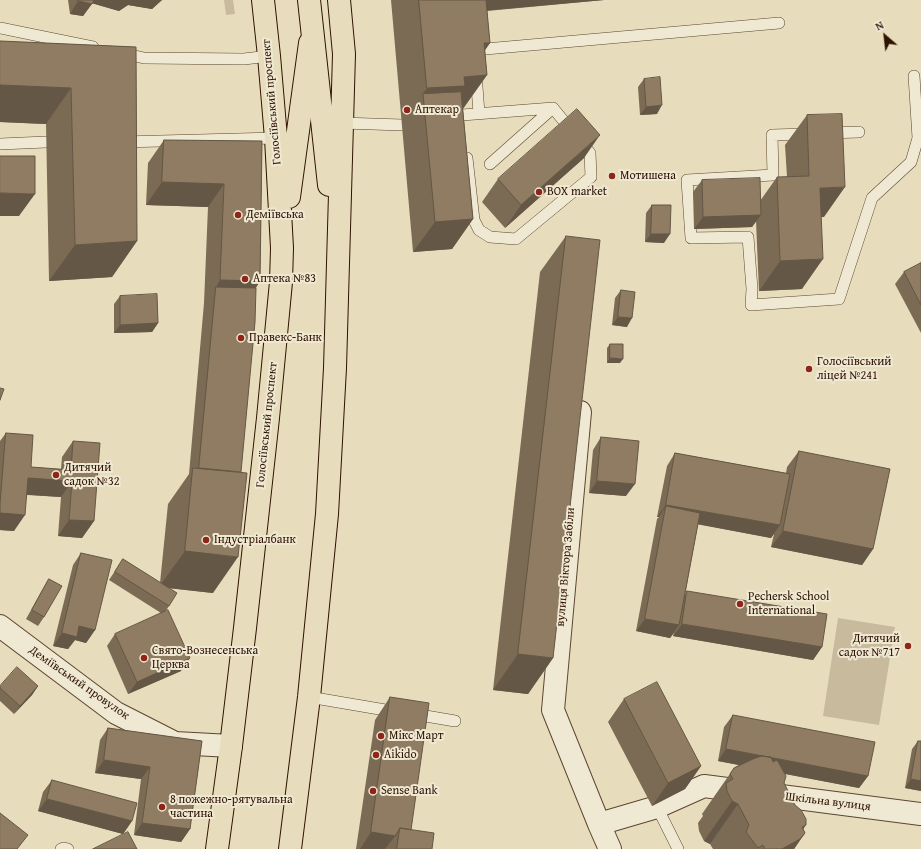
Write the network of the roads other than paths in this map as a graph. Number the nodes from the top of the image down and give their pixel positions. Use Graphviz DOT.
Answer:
graph roads {
  1 [pos="263,0"];
  2 [pos="309,0"];
  3 [pos="339,0"];
  4 [pos="347,0"];
  5 [pos="779,23"];
  6 [pos="312,26"];
  7 [pos="0,28"];
  8 [pos="344,54"];
  9 [pos="269,56"];
  10 [pos="914,76"];
  11 [pos="553,108"];
  12 [pos="479,113"];
  13 [pos="342,123"];
  14 [pos="440,124"];
  15 [pos="402,125"];
  16 [pos="860,132"];
  17 [pos="919,137"];
  18 [pos="276,138"];
  19 [pos="46,142"];
  20 [pos="111,142"];
  21 [pos="0,144"];
  22 [pos="466,145"];
  23 [pos="490,164"];
  24 [pos="282,248"];
  25 [pos="338,277"];
  26 [pos="582,392"];
  27 [pos="0,626"];
  28 [pos="309,697"];
  29 [pos="455,721"];
  30 [pos="232,746"];
  31 [pos="657,807"];
  32 [pos="921,814"];
  33 [pos="599,824"];
  34 [pos="61,849"];
  35 [pos="68,849"];
  36 [pos="217,849"];
  37 [pos="290,849"];
  38 [pos="610,849"];
  39 [pos="678,849"];
  1 -- 9 [label="main road, Голосіївський проспект"];
  2 -- 6 [label="main road"];
  3 -- 8 [label="main road"];
  4 -- 8 [label="main road"];
  5 -- 12 [label="lane"];
  6 -- 24 [label="main road"];
  6 -- 25 [label="main road"];
  7 -- 9 [label="lane"];
  8 -- 13 [label="main road"];
  9 -- 18 [label="main road, Голосіївський проспект"];
  10 -- 17 [label="lane"];
  11 -- 12 [label="lane"];
  11 -- 22 [label="lane"];
  11 -- 23 [label="lane"];
  12 -- 14 [label="lane"];
  13 -- 15 [label="lane"];
  13 -- 25 [label="main road"];
  16 -- 17 [label="lane"];
  18 -- 20 [label="lane"];
  18 -- 24 [label="main road, Голосіївський проспект"];
  19 -- 21 [label="lane"];
  24 -- 30 [label="main road, Голосіївський проспект"];
  25 -- 28 [label="main road"];
  26 -- 33 [label="street, вулиця Віктора Забіли"];
  27 -- 30 [label="street, Деміївський провулок"];
  28 -- 29 [label="lane"];
  28 -- 37 [label="main road"];
  30 -- 36 [label="main road, Голосіївський проспект"];
  31 -- 32 [label="street, Шкільна вулиця"];
  31 -- 33 [label="street, Шкільна вулиця"];
  31 -- 39 [label="lane"];
  33 -- 38 [label="street, вулиця Віктора Забіли"];
  34 -- 35 [label="lane"];
}
